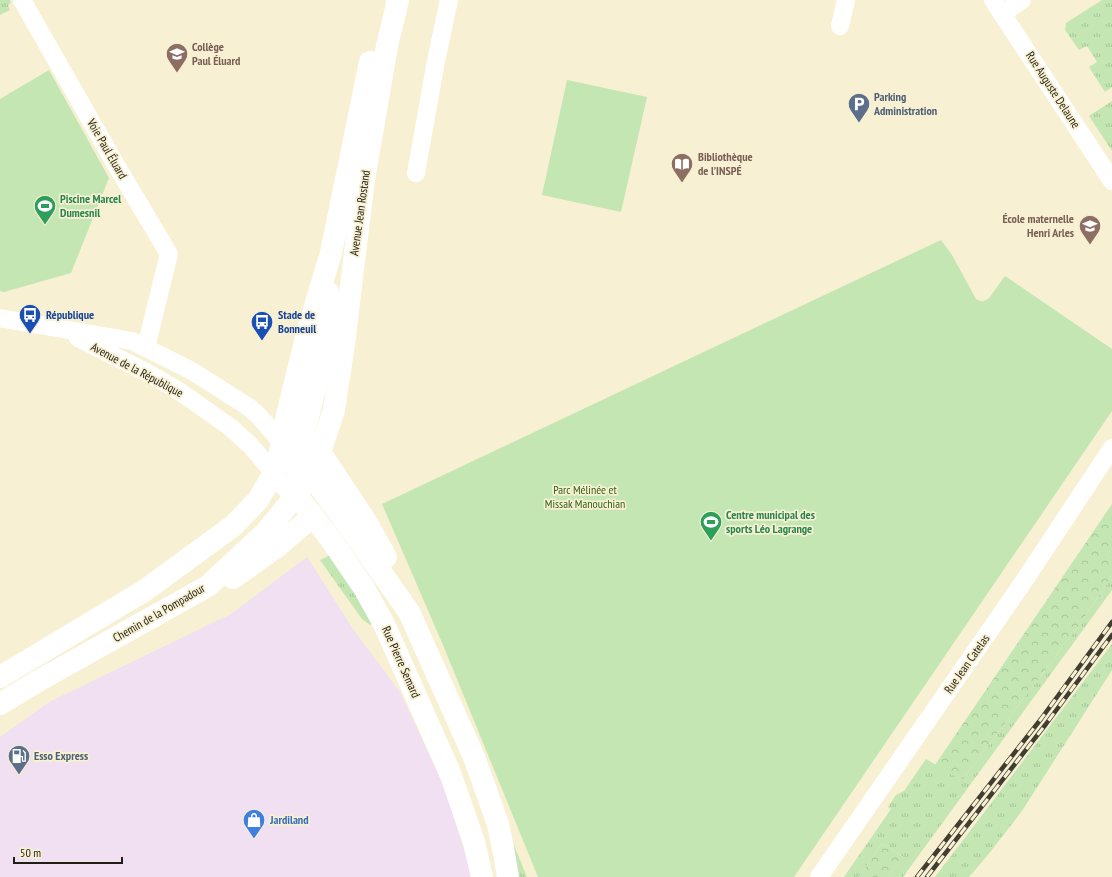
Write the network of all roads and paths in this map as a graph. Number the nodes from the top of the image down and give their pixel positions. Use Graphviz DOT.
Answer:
graph roads {
  1 [pos="22,0"];
  2 [pos="383,0"];
  3 [pos="398,0"];
  4 [pos="449,0"];
  5 [pos="846,0"];
  6 [pos="1022,0"];
  7 [pos="998,7"];
  8 [pos="840,26"];
  9 [pos="416,174"];
  10 [pos="1112,181"];
  11 [pos="331,253"];
  12 [pos="0,318"];
  13 [pos="59,328"];
  14 [pos="145,347"];
  15 [pos="282,443"];
  16 [pos="1112,448"];
  17 [pos="320,452"];
  18 [pos="304,467"];
  19 [pos="274,473"];
  20 [pos="296,495"];
  21 [pos="313,516"];
  22 [pos="208,586"];
  23 [pos="409,612"];
  24 [pos="0,677"];
  25 [pos="0,704"];
  26 [pos="482,877"];
  27 [pos="508,877"];
  28 [pos="819,877"];
  1 -- 14 [label="street, Voie Paul Éluard"];
  2 -- 11 [label="main road, Avenue Jean Rostand"];
  3 -- 17 [label="main road, Avenue Jean Rostand"];
  4 -- 9 [label="street"];
  5 -- 8 [label="street"];
  6 -- 7 [label="street"];
  7 -- 10 [label="street, Rue Auguste Delaune"];
  11 -- 15 [label="main road, Avenue Jean Rostand"];
  11 -- 18 [label="main road"];
  12 -- 13 [label="street, Avenue de la République"];
  13 -- 14 [label="street, Avenue de la République"];
  13 -- 19 [label="street, Avenue de la République"];
  14 -- 15 [label="street, Avenue de la République"];
  15 -- 18 [label="main road"];
  15 -- 19 [label="main road, Avenue Jean Rostand"];
  16 -- 28 [label="street, Rue Jean Catelas"];
  17 -- 18 [label="main road, Avenue Jean Rostand"];
  17 -- 23 [label="main road"];
  18 -- 20 [label="main road"];
  18 -- 23 [label="main road"];
  19 -- 20 [label="main road, Rue Pierre Semard"];
  19 -- 24 [label="main road"];
  20 -- 21 [label="main road, Rue Pierre Semard"];
  20 -- 22 [label="main road, Chemin de la Pompadour"];
  21 -- 22 [label="main road"];
  21 -- 26 [label="main road, Rue Pierre Semard"];
  22 -- 25 [label="main road, Chemin de la Pompadour"];
  23 -- 27 [label="main road"];
}
